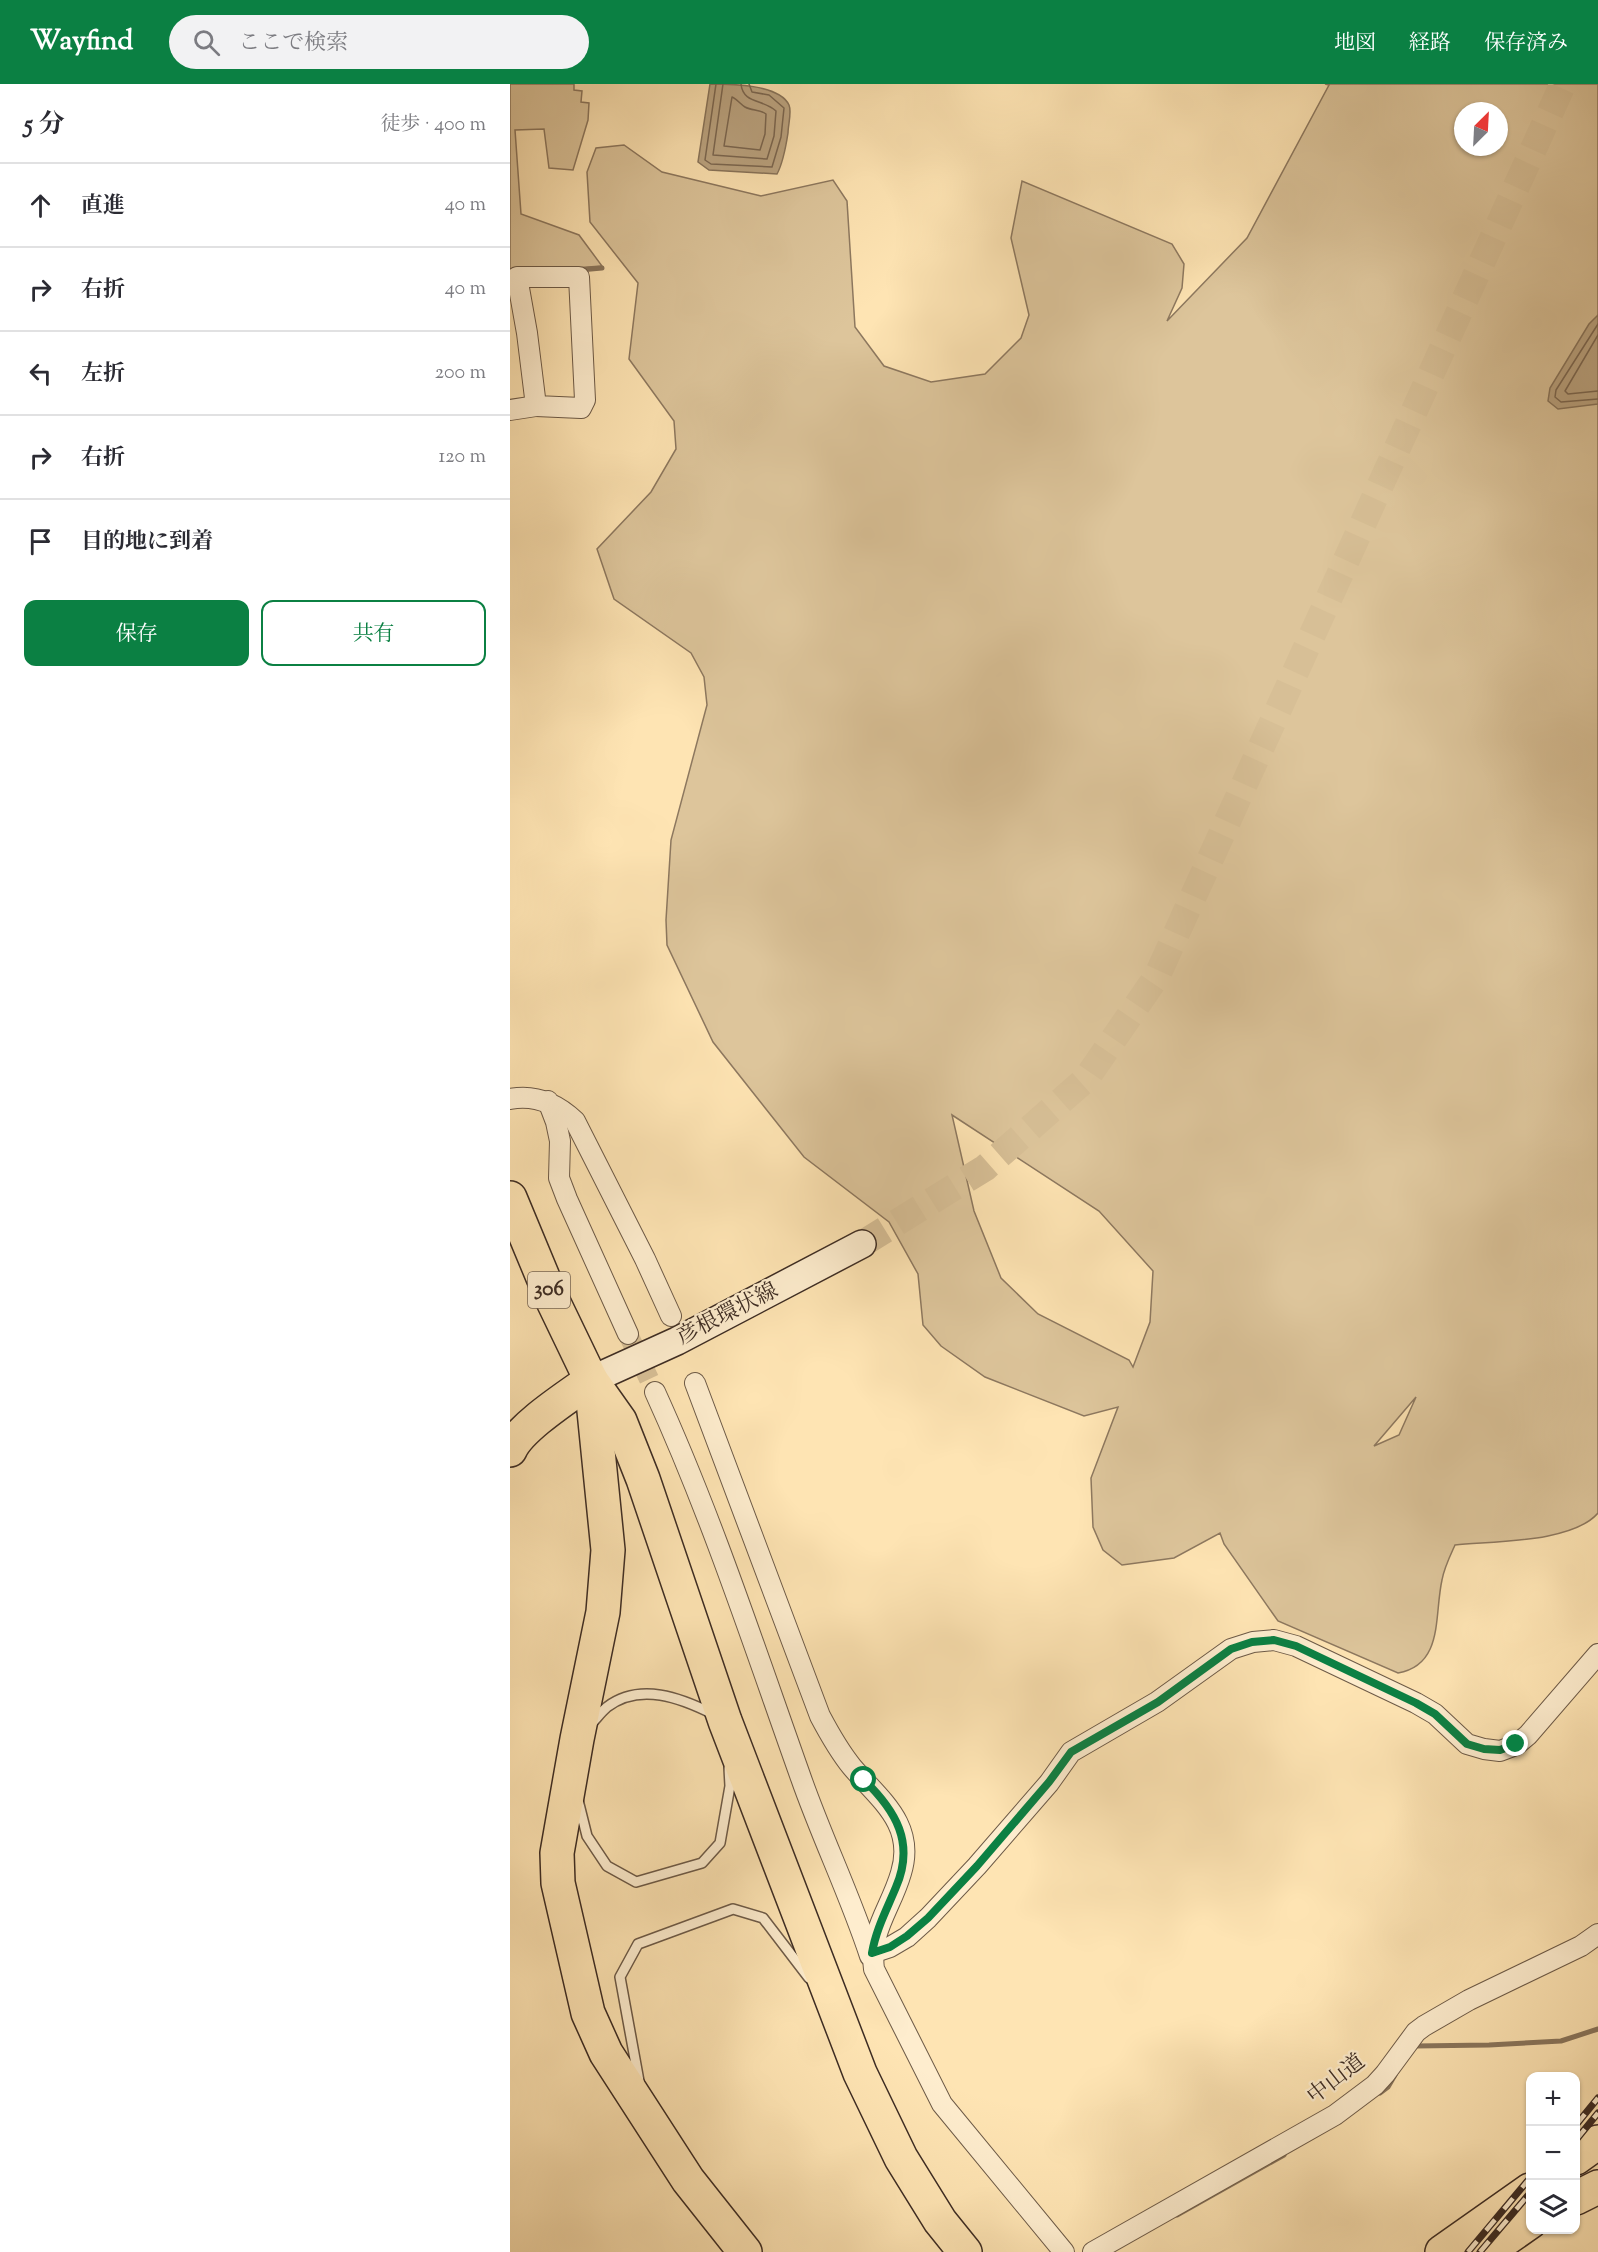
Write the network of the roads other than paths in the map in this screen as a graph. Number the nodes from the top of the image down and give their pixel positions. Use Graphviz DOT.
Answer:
graph roads {
  1 [pos="514,276"];
  2 [pos="518,334"];
  3 [pos="536,406"];
  4 [pos="510,410"];
  5 [pos="510,1100"];
  6 [pos="548,1101"];
  7 [pos="510,1198"];
  8 [pos="862,1244"];
  9 [pos="671,1316"];
  10 [pos="628,1334"];
  11 [pos="591,1380"];
  12 [pos="695,1383"];
  13 [pos="655,1392"];
  14 [pos="510,1450"];
  15 [pos="1598,1654"];
  16 [pos="725,1721"];
  17 [pos="577,1738"];
  18 [pos="570,1771"];
  19 [pos="1598,1934"];
  20 [pos="873,1961"];
  21 [pos="837,2014"];
  22 [pos="645,2116"];
  23 [pos="1598,2142"];
  24 [pos="1580,2155"];
  25 [pos="1598,2166"];
  26 [pos="1580,2173"];
  27 [pos="1598,2187"];
  28 [pos="1580,2196"];
  29 [pos="1526,2202"];
  30 [pos="1526,2202"];
  31 [pos="745,2252"];
  32 [pos="965,2252"];
  33 [pos="1064,2252"];
  34 [pos="1093,2252"];
  35 [pos="1442,2252"];
  36 [pos="1487,2252"];
  1 -- 2 [label="street"];
  1 -- 3 [label="street"];
  2 -- 3 [label="street"];
  3 -- 4 [label="street"];
  5 -- 6 [label="street"];
  6 -- 9 [label="street"];
  6 -- 10 [label="street"];
  7 -- 11 [label="highway, 306"];
  8 -- 11 [label="main road, 彦根環状線"];
  11 -- 14 [label="highway"];
  11 -- 16 [label="highway"];
  11 -- 17 [label="highway"];
  12 -- 20 [label="street"];
  13 -- 20 [label="street"];
  15 -- 20 [label="street"];
  16 -- 17 [label="lane"];
  16 -- 18 [label="lane"];
  16 -- 21 [label="highway"];
  17 -- 18 [label="highway"];
  18 -- 22 [label="highway"];
  19 -- 34 [label="street, 中山道"];
  20 -- 33 [label="street"];
  21 -- 22 [label="lane"];
  21 -- 32 [label="highway"];
  22 -- 31 [label="highway"];
  23 -- 24 [label="highway"];
  25 -- 26 [label="highway"];
  27 -- 28 [label="highway"];
  29 -- 35 [label="highway"];
  30 -- 36 [label="highway"];
}
